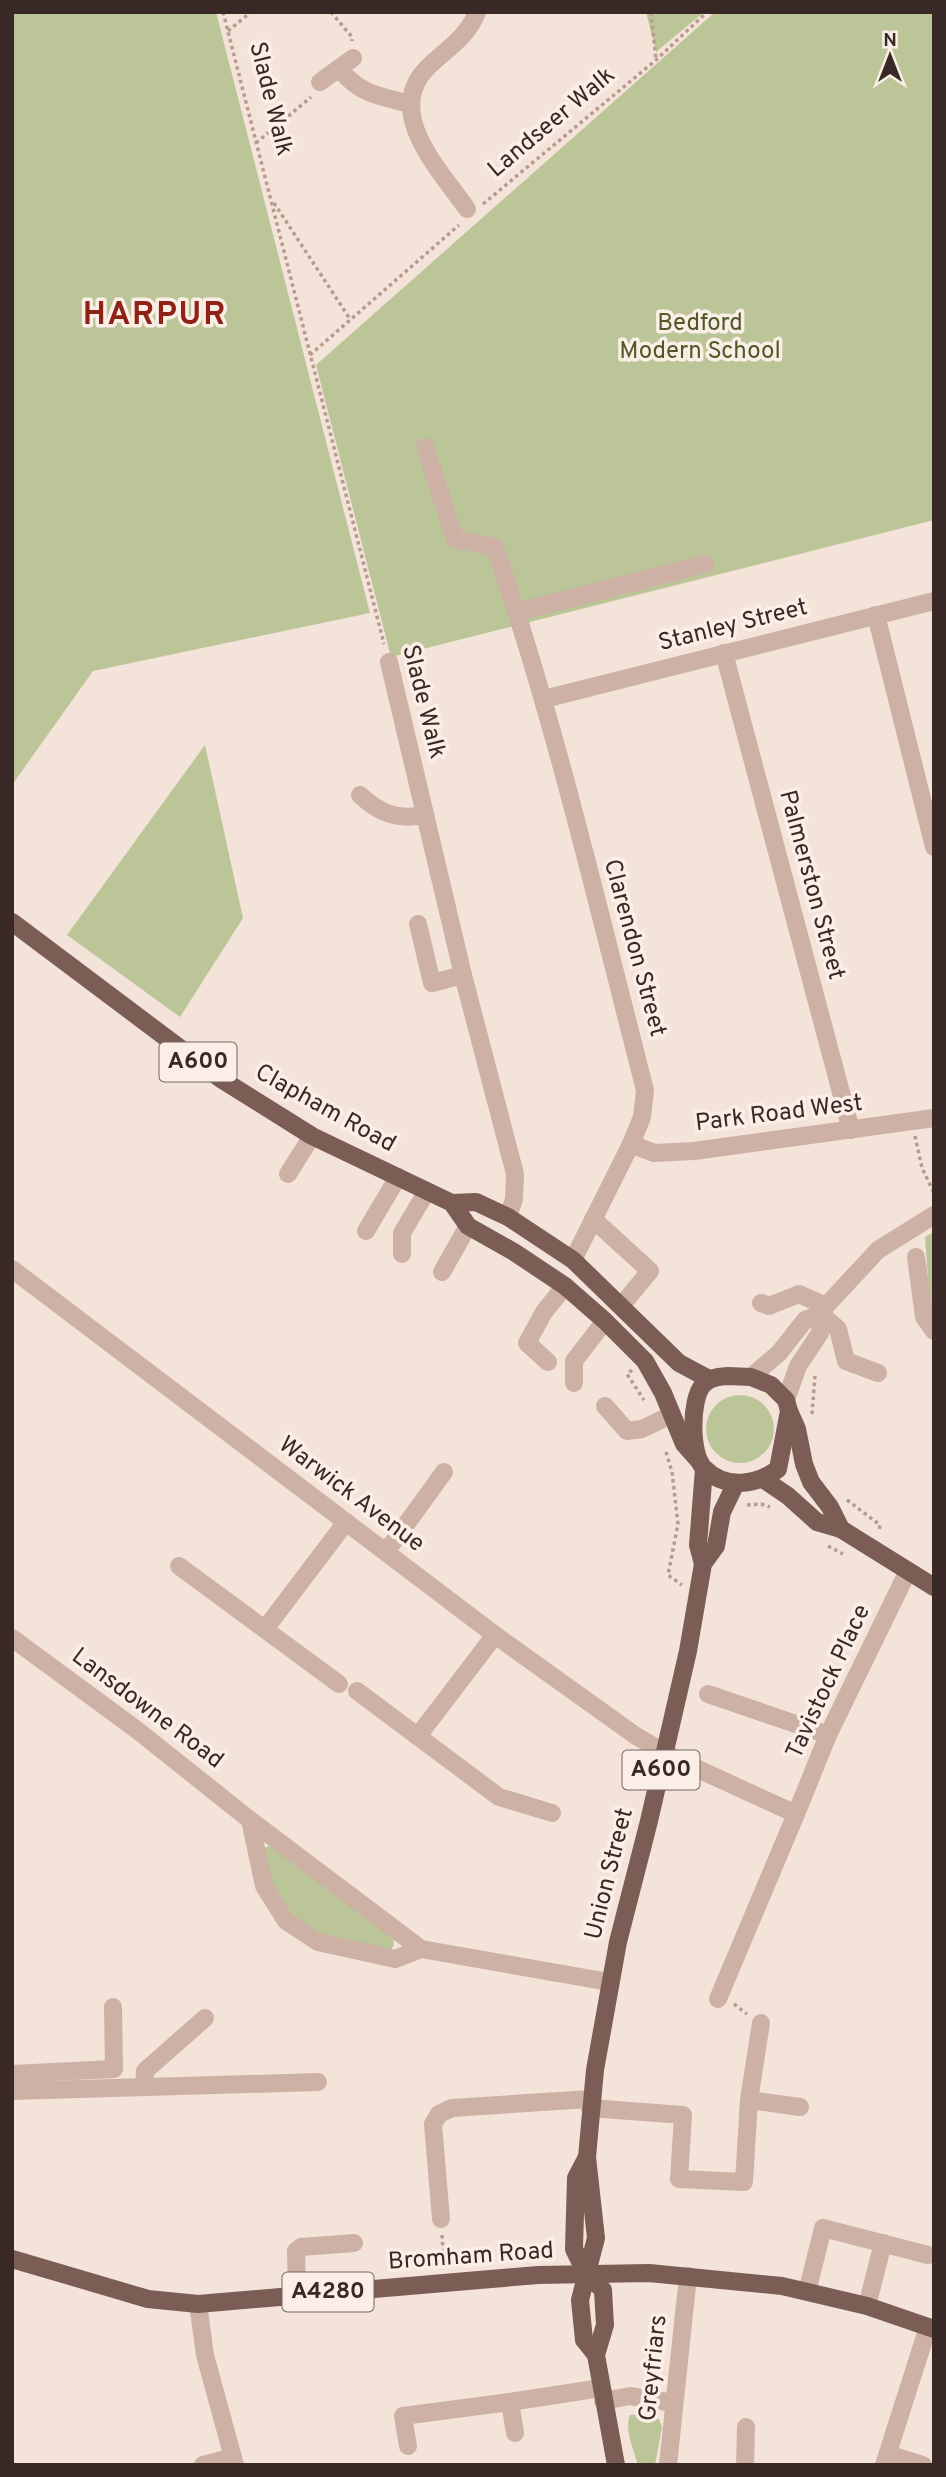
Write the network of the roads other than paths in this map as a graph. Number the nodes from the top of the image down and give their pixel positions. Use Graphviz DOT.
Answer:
graph roads {
  1 [pos="477,12"];
  2 [pos="320,82"];
  3 [pos="410,104"];
  4 [pos="470,212"];
  5 [pos="425,447"];
  6 [pos="705,564"];
  7 [pos="934,601"];
  8 [pos="517,612"];
  9 [pos="876,615"];
  10 [pos="724,653"];
  11 [pos="389,662"];
  12 [pos="544,699"];
  13 [pos="360,794"];
  14 [pos="425,815"];
  15 [pos="934,847"];
  16 [pos="12,922"];
  17 [pos="418,924"];
  18 [pos="463,975"];
  19 [pos="934,1118"];
  20 [pos="851,1130"];
  21 [pos="312,1136"];
  22 [pos="631,1144"];
  23 [pos="288,1174"];
  24 [pos="398,1177"];
  25 [pos="427,1191"];
  26 [pos="452,1203"];
  27 [pos="934,1215"];
  28 [pos="508,1217"];
  29 [pos="593,1219"];
  30 [pos="468,1226"];
  31 [pos="366,1231"];
  32 [pos="402,1254"];
  33 [pos="916,1257"];
  34 [pos="573,1260"];
  35 [pos="12,1269"];
  36 [pos="442,1272"];
  37 [pos="565,1286"];
  38 [pos="761,1303"];
  39 [pos="621,1306"];
  40 [pos="824,1310"];
  41 [pos="605,1321"];
  42 [pos="934,1331"];
  43 [pos="548,1362"];
  44 [pos="878,1373"];
  45 [pos="751,1377"];
  46 [pos="709,1380"];
  47 [pos="574,1383"];
  48 [pos="605,1406"];
  49 [pos="787,1406"];
  50 [pos="664,1418"];
  51 [pos="702,1465"];
  52 [pos="444,1472"];
  53 [pos="763,1479"];
  54 [pos="736,1483"];
  55 [pos="346,1522"];
  56 [pos="841,1529"];
  57 [pos="386,1552"];
  58 [pos="704,1564"];
  59 [pos="179,1566"];
  60 [pos="908,1571"];
  61 [pos="934,1587"];
  62 [pos="265,1629"];
  63 [pos="495,1635"];
  64 [pos="12,1638"];
  65 [pos="339,1684"];
  66 [pos="357,1691"];
  67 [pos="708,1694"];
  68 [pos="828,1735"];
  69 [pos="418,1736"];
  70 [pos="665,1753"];
  71 [pos="552,1813"];
  72 [pos="796,1814"];
  73 [pos="250,1820"];
  74 [pos="421,1949"];
  75 [pos="609,1982"];
  76 [pos="718,1999"];
  77 [pos="113,2007"];
  78 [pos="205,2018"];
  79 [pos="761,2023"];
  80 [pos="12,2074"];
  81 [pos="318,2082"];
  82 [pos="144,2087"];
  83 [pos="12,2091"];
  84 [pos="749,2100"];
  85 [pos="590,2104"];
  86 [pos="800,2107"];
  87 [pos="441,2219"];
  88 [pos="354,2243"];
  89 [pos="883,2243"];
  90 [pos="928,2255"];
  91 [pos="12,2259"];
  92 [pos="586,2274"];
  93 [pos="688,2276"];
  94 [pos="807,2292"];
  95 [pos="297,2294"];
  96 [pos="198,2304"];
  97 [pos="867,2306"];
  98 [pos="931,2328"];
  99 [pos="602,2395"];
  100 [pos="510,2402"];
  101 [pos="674,2403"];
  102 [pos="746,2427"];
  103 [pos="515,2433"];
  104 [pos="408,2446"];
  105 [pos="886,2459"];
  106 [pos="234,2461"];
  107 [pos="203,2465"];
  108 [pos="616,2465"];
  109 [pos="668,2465"];
  110 [pos="745,2465"];
  111 [pos="923,2465"];
  1 -- 3 [label="street"];
  2 -- 3 [label="street"];
  3 -- 4 [label="street"];
  5 -- 8 [label="street, Clarendon Street"];
  6 -- 8 [label="street"];
  7 -- 9 [label="street, Stanley Street"];
  8 -- 12 [label="street, Clarendon Street"];
  9 -- 10 [label="street, Stanley Street"];
  9 -- 15 [label="street"];
  10 -- 12 [label="street, Stanley Street"];
  10 -- 20 [label="street, Palmerston Street"];
  11 -- 14 [label="street, Slade Walk"];
  12 -- 22 [label="street, Clarendon Street"];
  13 -- 14 [label="street"];
  14 -- 18 [label="street, Slade Walk"];
  16 -- 21 [label="main road, Clapham Road / A600"];
  17 -- 18 [label="street"];
  18 -- 28 [label="street, Slade Walk"];
  19 -- 20 [label="street, Park Road West"];
  20 -- 22 [label="street, Park Road West"];
  21 -- 23 [label="street"];
  21 -- 24 [label="main road, Clapham Road / A600"];
  22 -- 29 [label="street, Clarendon Street"];
  24 -- 25 [label="main road, Clapham Road / A600"];
  24 -- 31 [label="street"];
  25 -- 26 [label="main road, Clapham Road / A600"];
  25 -- 32 [label="street"];
  26 -- 28 [label="main road, Clapham Road / A600"];
  26 -- 30 [label="main road, Clapham Road / A600"];
  27 -- 40 [label="street"];
  28 -- 34 [label="main road, Clapham Road / A600"];
  29 -- 34 [label="street, Clarendon Street"];
  29 -- 39 [label="street"];
  30 -- 36 [label="street"];
  30 -- 37 [label="main road, Clapham Road / A600"];
  33 -- 42 [label="street"];
  34 -- 39 [label="main road, Clapham Road / A600"];
  35 -- 55 [label="street, Warwick Avenue"];
  37 -- 41 [label="main road, Clapham Road / A600"];
  37 -- 43 [label="street"];
  38 -- 40 [label="street"];
  39 -- 46 [label="main road, Clapham Road / A600"];
  40 -- 44 [label="street"];
  40 -- 45 [label="street"];
  40 -- 49 [label="street"];
  41 -- 47 [label="street"];
  41 -- 50 [label="main road, Clapham Road / A600"];
  45 -- 46 [label="main road"];
  45 -- 49 [label="main road"];
  46 -- 51 [label="main road, A600"];
  48 -- 50 [label="street"];
  49 -- 53 [label="main road"];
  49 -- 56 [label="main road"];
  50 -- 51 [label="main road, Clapham Road / A600"];
  51 -- 54 [label="main road"];
  51 -- 58 [label="main road, Union Street / A600"];
  52 -- 57 [label="street"];
  53 -- 54 [label="main road"];
  53 -- 56 [label="main road"];
  54 -- 58 [label="main road, Union Street / A600"];
  55 -- 57 [label="street, Warwick Avenue"];
  55 -- 62 [label="street"];
  56 -- 60 [label="main road"];
  57 -- 63 [label="street, Warwick Avenue"];
  58 -- 70 [label="main road, Union Street / A600"];
  59 -- 62 [label="street"];
  60 -- 61 [label="main road"];
  60 -- 68 [label="street, Tavistock Place"];
  62 -- 65 [label="street"];
  63 -- 69 [label="street"];
  63 -- 70 [label="street, Warwick Avenue"];
  64 -- 73 [label="street, Lansdowne Road"];
  66 -- 69 [label="street"];
  67 -- 68 [label="street"];
  68 -- 72 [label="street, Tavistock Place"];
  69 -- 71 [label="street"];
  70 -- 72 [label="street"];
  70 -- 75 [label="main road, Union Street / A600"];
  72 -- 76 [label="street, Tavistock Place"];
  73 -- 74 [label="street, Lansdowne Road"];
  73 -- 74 [label="street, Lansdowne Road"];
  74 -- 75 [label="street, Lansdowne Road"];
  75 -- 85 [label="main road, Union Street / A600"];
  77 -- 80 [label="street"];
  78 -- 82 [label="street"];
  79 -- 84 [label="street"];
  81 -- 82 [label="street"];
  82 -- 83 [label="street"];
  84 -- 85 [label="street"];
  84 -- 86 [label="street"];
  85 -- 87 [label="street"];
  85 -- 92 [label="main road, Union Street / A600"];
  88 -- 95 [label="street"];
  89 -- 90 [label="street"];
  89 -- 94 [label="street"];
  89 -- 97 [label="street"];
  91 -- 96 [label="main road, Bromham Road / A4280"];
  92 -- 93 [label="main road, Bromham Road / A4280"];
  92 -- 95 [label="main road, Bromham Road / A4280"];
  92 -- 99 [label="main road, Greyfriars / A600"];
  93 -- 94 [label="main road, Bromham Road / A4280"];
  93 -- 101 [label="street, Greyfriars"];
  94 -- 97 [label="main road, Bromham Road / A4280"];
  95 -- 96 [label="main road, Bromham Road / A4280"];
  96 -- 106 [label="street"];
  97 -- 98 [label="main road, Bromham Road / A4280"];
  98 -- 105 [label="street"];
  99 -- 100 [label="street"];
  99 -- 101 [label="street"];
  99 -- 108 [label="main road, Greyfriars / A600"];
  100 -- 103 [label="street"];
  100 -- 104 [label="street"];
  101 -- 109 [label="street, Greyfriars"];
  102 -- 110 [label="street"];
  105 -- 111 [label="street"];
  106 -- 107 [label="street"];
}
